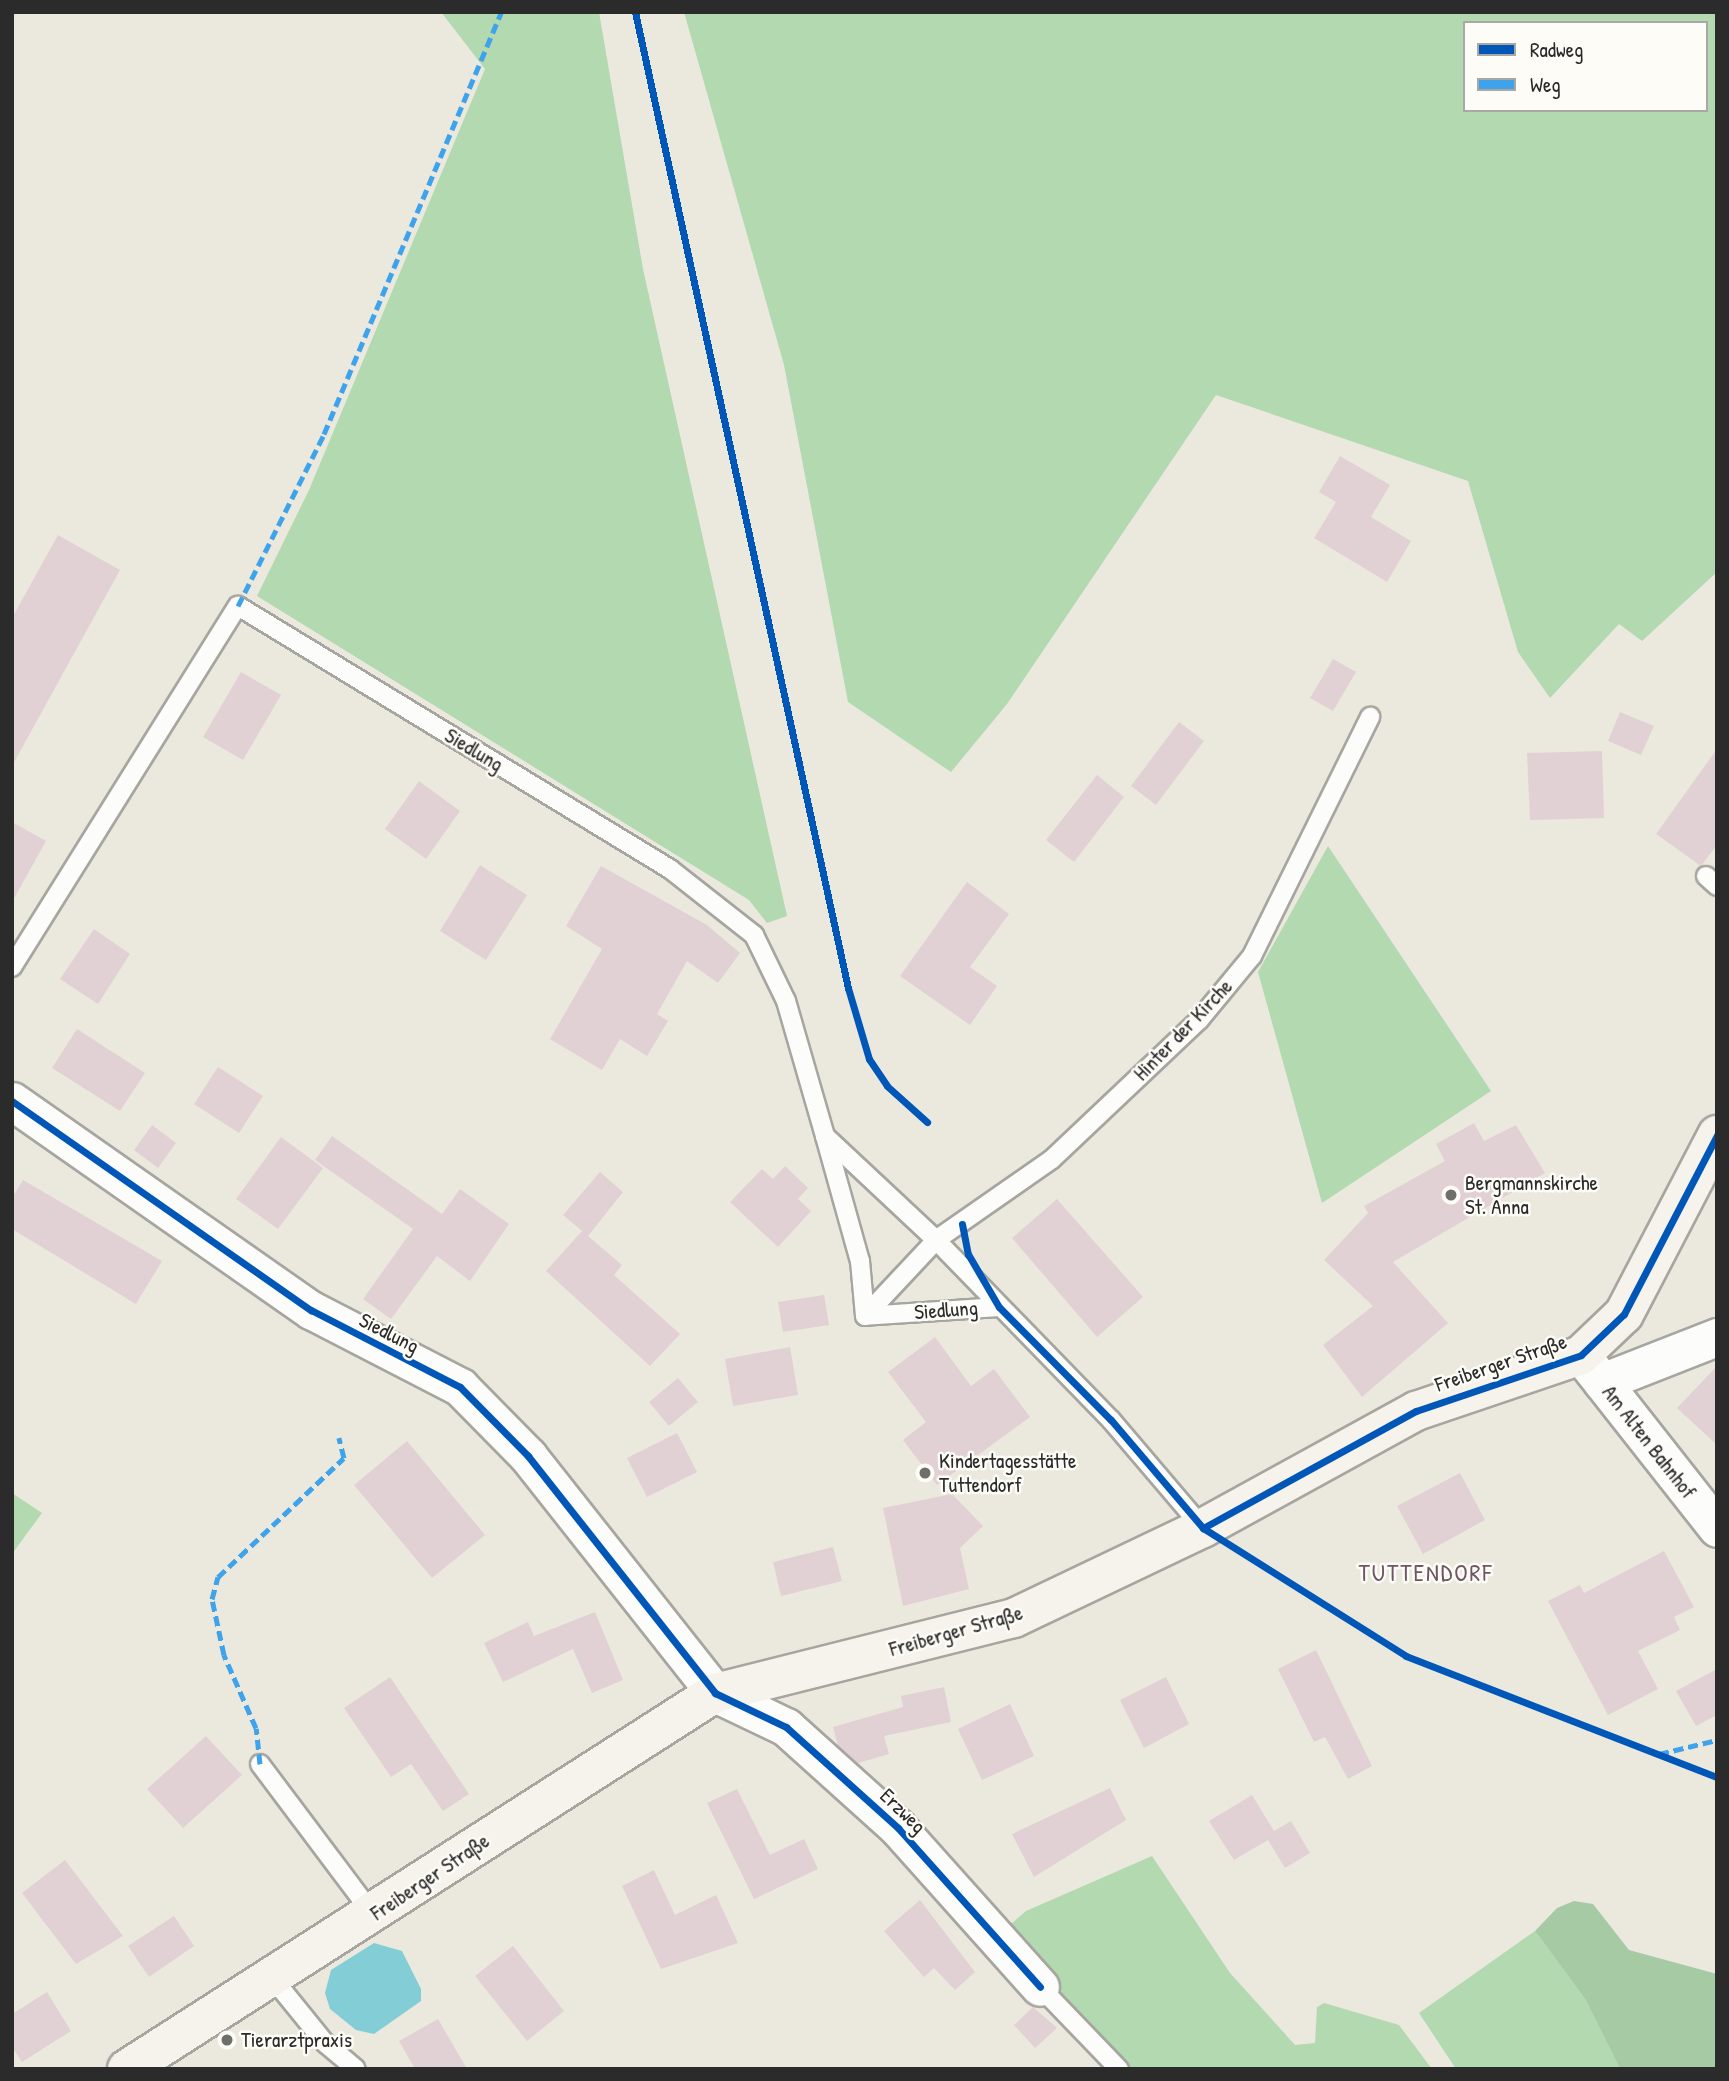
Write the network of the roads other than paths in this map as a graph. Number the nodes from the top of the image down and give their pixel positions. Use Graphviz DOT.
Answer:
graph roads {
  1 [pos="1370,717"];
  2 [pos="12,967"];
  3 [pos="12,1101"];
  4 [pos="1717,1135"];
  5 [pos="825,1136"];
  6 [pos="936,1240"];
  7 [pos="999,1307"];
  8 [pos="864,1316"];
  9 [pos="1717,1337"];
  10 [pos="1591,1369"];
  11 [pos="1203,1528"];
  12 [pos="1717,1528"];
  13 [pos="715,1693"];
  14 [pos="260,1764"];
  15 [pos="373,1916"];
  16 [pos="274,1980"];
  17 [pos="1040,1987"];
  18 [pos="127,2069"];
  19 [pos="356,2069"];
  20 [pos="1119,2069"];
  1 -- 6 [label="lane, Hinter der Kirche"];
  2 -- 5 [label="lane, Siedlung"];
  3 -- 13 [label="street, Siedlung"];
  4 -- 10 [label="street, Freiberger Straße"];
  5 -- 6 [label="lane, Siedlung"];
  5 -- 8 [label="lane"];
  6 -- 7 [label="lane, Siedlung"];
  6 -- 8 [label="lane, Siedlung"];
  7 -- 8 [label="lane, Siedlung"];
  7 -- 11 [label="lane"];
  9 -- 10 [label="street"];
  10 -- 11 [label="street, Freiberger Straße"];
  10 -- 12 [label="street, Am Alten Bahnhof"];
  11 -- 13 [label="street, Freiberger Straße"];
  13 -- 15 [label="street, Freiberger Straße"];
  13 -- 17 [label="street, Erzweg"];
  14 -- 15 [label="lane"];
  15 -- 16 [label="street, Freiberger Straße"];
  16 -- 18 [label="street, Freiberger Straße"];
  16 -- 19 [label="lane"];
  17 -- 20 [label="lane"];
}
